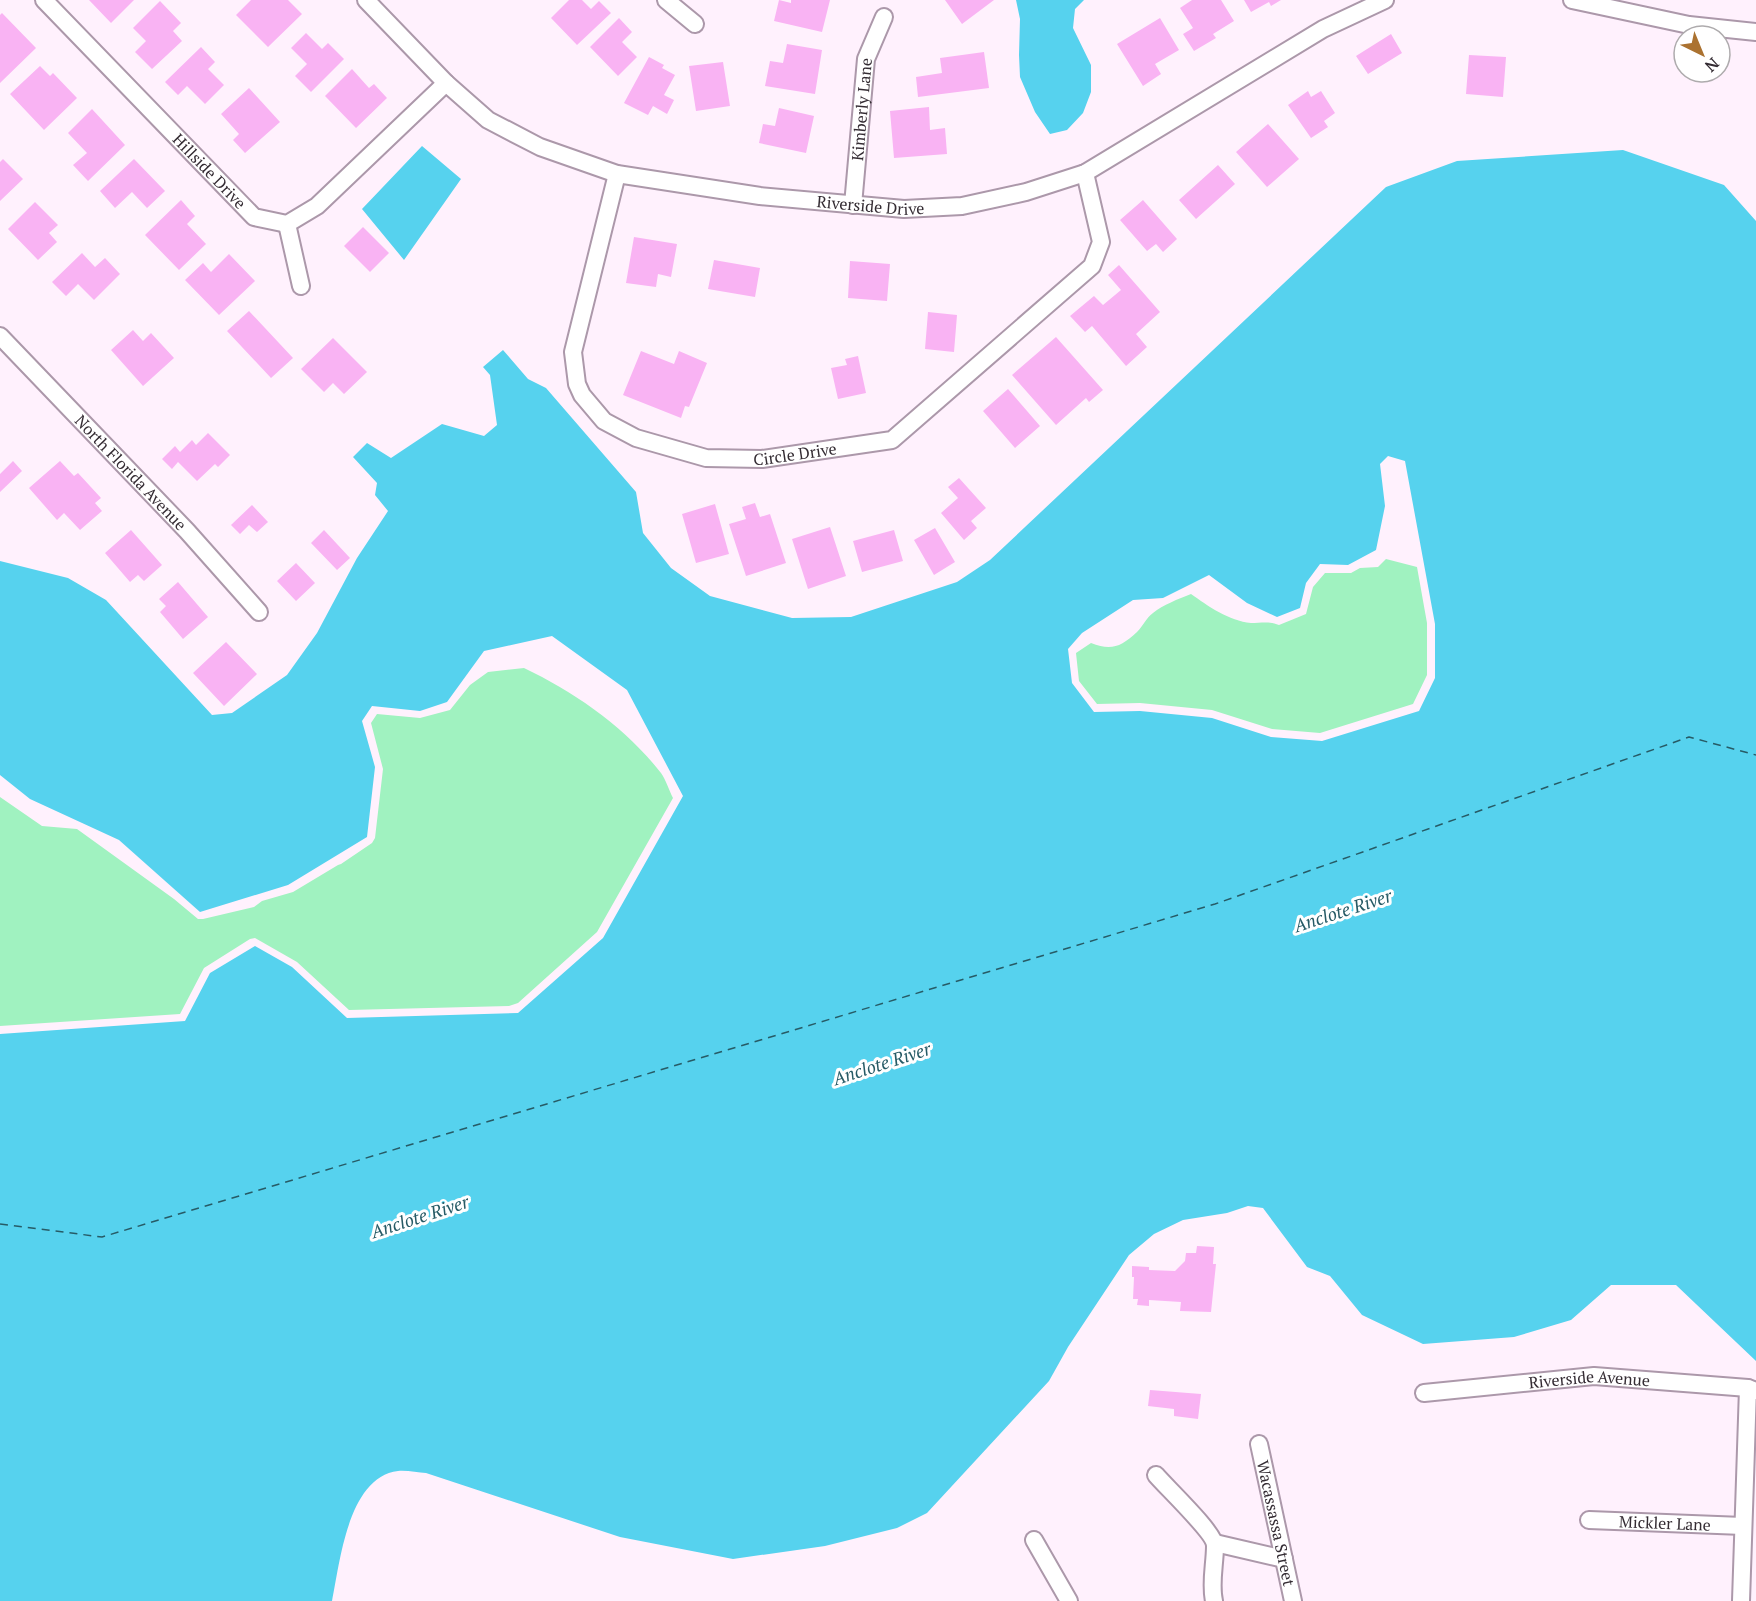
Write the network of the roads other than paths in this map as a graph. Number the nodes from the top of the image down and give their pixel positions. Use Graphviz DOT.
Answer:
graph roads {
  1 [pos="44,0"];
  2 [pos="366,0"];
  3 [pos="666,0"];
  4 [pos="1385,0"];
  5 [pos="1572,0"];
  6 [pos="884,17"];
  7 [pos="694,24"];
  8 [pos="1756,32"];
  9 [pos="446,83"];
  10 [pos="1085,173"];
  11 [pos="617,174"];
  12 [pos="853,205"];
  13 [pos="287,224"];
  14 [pos="302,286"];
  15 [pos="0,336"];
  16 [pos="259,612"];
  17 [pos="1752,1389"];
  18 [pos="1424,1393"];
  19 [pos="1259,1444"];
  20 [pos="1156,1475"];
  21 [pos="1590,1520"];
  22 [pos="1743,1526"];
  23 [pos="1034,1540"];
  24 [pos="1215,1543"];
  25 [pos="1284,1559"];
  26 [pos="1069,1601"];
  27 [pos="1214,1601"];
  28 [pos="1293,1601"];
  29 [pos="1741,1601"];
  1 -- 13 [label="street, Hillside Drive"];
  2 -- 9 [label="street, Riverside Drive"];
  3 -- 7 [label="street"];
  4 -- 10 [label="street, Riverside Drive"];
  5 -- 8 [label="street"];
  6 -- 12 [label="street, Kimberly Lane"];
  9 -- 11 [label="street, Riverside Drive"];
  9 -- 13 [label="street"];
  10 -- 11 [label="street, Circle Drive"];
  10 -- 12 [label="street, Riverside Drive"];
  11 -- 12 [label="street, Riverside Drive"];
  13 -- 14 [label="street"];
  15 -- 16 [label="street, North Florida Avenue"];
  17 -- 18 [label="street, Riverside Avenue"];
  17 -- 22 [label="street"];
  19 -- 25 [label="street, Wacassassa Street"];
  20 -- 24 [label="street"];
  21 -- 22 [label="street, Mickler Lane"];
  22 -- 29 [label="street"];
  23 -- 26 [label="street"];
  24 -- 25 [label="street"];
  24 -- 27 [label="street"];
  25 -- 28 [label="street, Wacassassa Street"];
}
